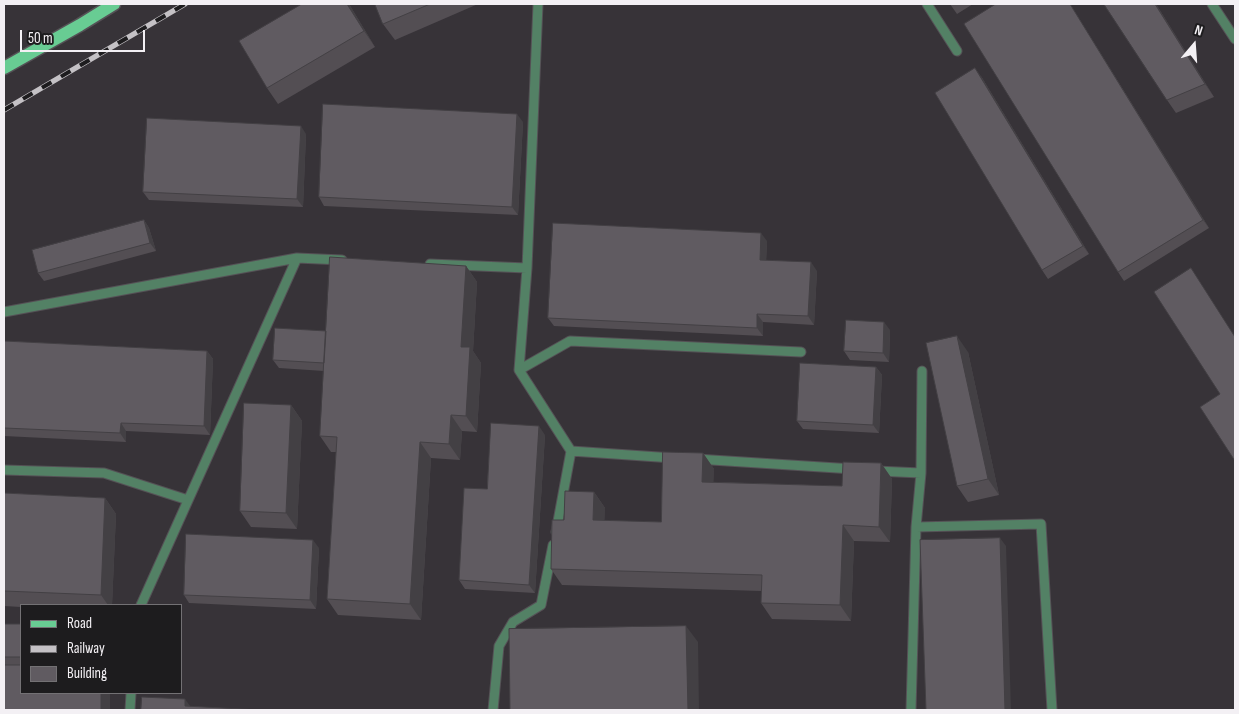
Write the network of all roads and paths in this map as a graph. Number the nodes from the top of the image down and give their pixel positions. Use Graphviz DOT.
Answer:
graph roads {
  1 [pos="114,4"];
  2 [pos="538,4"];
  3 [pos="927,4"];
  4 [pos="1212,4"];
  5 [pos="1235,39"];
  6 [pos="957,52"];
  7 [pos="4,68"];
  8 [pos="297,258"];
  9 [pos="347,260"];
  10 [pos="417,263"];
  11 [pos="526,268"];
  12 [pos="4,312"];
  13 [pos="801,352"];
  14 [pos="519,370"];
  15 [pos="922,371"];
  16 [pos="571,451"];
  17 [pos="678,458"];
  18 [pos="688,459"];
  19 [pos="4,470"];
  20 [pos="921,474"];
  21 [pos="188,500"];
  22 [pos="916,527"];
  23 [pos="141,604"];
  24 [pos="131,694"];
  25 [pos="130,710"];
  26 [pos="493,710"];
  27 [pos="911,710"];
  28 [pos="1052,710"];
  1 -- 7 [label="main road"];
  2 -- 11 [label="lane"];
  3 -- 6 [label="lane"];
  4 -- 5 [label="lane"];
  8 -- 9 [label="lane"];
  8 -- 12 [label="lane"];
  8 -- 21 [label="lane"];
  10 -- 11 [label="lane"];
  11 -- 14 [label="lane"];
  13 -- 14 [label="lane"];
  14 -- 16 [label="lane"];
  15 -- 20 [label="lane"];
  16 -- 17 [label="lane"];
  16 -- 26 [label="lane"];
  18 -- 20 [label="lane"];
  19 -- 21 [label="lane"];
  20 -- 22 [label="lane"];
  21 -- 23 [label="lane"];
  22 -- 27 [label="lane"];
  22 -- 28 [label="lane"];
  24 -- 25 [label="lane"];
}
